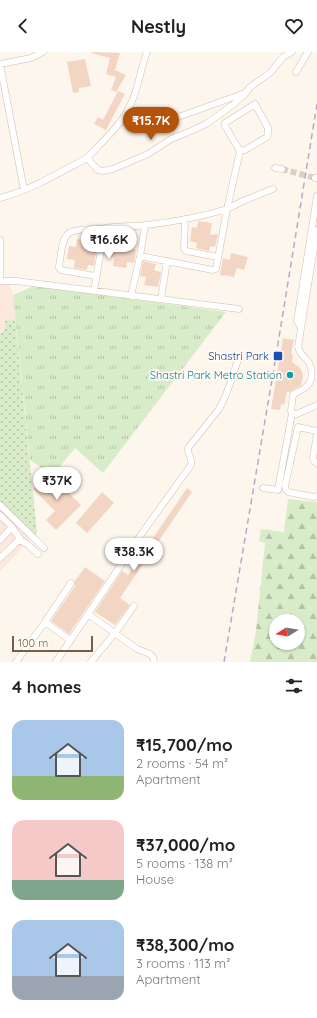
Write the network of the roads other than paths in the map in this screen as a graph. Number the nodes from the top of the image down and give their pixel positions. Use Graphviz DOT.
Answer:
graph roads {
  1 [pos="43,52"];
  2 [pos="148,52"];
  3 [pos="292,52"];
  4 [pos="308,52"];
  5 [pos="0,64"];
  6 [pos="296,72"];
  7 [pos="246,93"];
  8 [pos="125,115"];
  9 [pos="240,151"];
  10 [pos="87,158"];
  11 [pos="275,168"];
  12 [pos="282,169"];
  13 [pos="273,189"];
  14 [pos="24,190"];
  15 [pos="317,196"];
  16 [pos="0,198"];
  17 [pos="227,209"];
  18 [pos="185,219"];
  19 [pos="145,226"];
  20 [pos="105,228"];
  21 [pos="317,230"];
  22 [pos="0,240"];
  23 [pos="140,256"];
  24 [pos="218,257"];
  25 [pos="167,261"];
  26 [pos="97,275"];
  27 [pos="0,281"];
  28 [pos="94,290"];
  29 [pos="131,296"];
  30 [pos="161,300"];
  31 [pos="239,309"];
  32 [pos="301,328"];
  33 [pos="238,360"];
  34 [pos="317,405"];
  35 [pos="292,413"];
  36 [pos="317,431"];
  37 [pos="317,434"];
  38 [pos="317,463"];
  39 [pos="263,488"];
  40 [pos="317,496"];
  41 [pos="0,505"];
  42 [pos="1,518"];
  43 [pos="12,527"];
  44 [pos="0,540"];
  45 [pos="19,540"];
  46 [pos="44,548"];
  47 [pos="38,554"];
  48 [pos="0,558"];
  49 [pos="71,583"];
  50 [pos="134,606"];
  51 [pos="88,614"];
  52 [pos="45,622"];
  53 [pos="115,633"];
  54 [pos="70,640"];
  55 [pos="16,662"];
  56 [pos="56,662"];
  57 [pos="91,662"];
  58 [pos="154,662"];
  1 -- 5 [label="street"];
  2 -- 8 [label="street"];
  3 -- 7 [label="street"];
  4 -- 6 [label="street"];
  5 -- 14 [label="street"];
  7 -- 8 [label="street"];
  7 -- 10 [label="street"];
  8 -- 10 [label="street"];
  9 -- 9 [label="street"];
  9 -- 17 [label="street"];
  10 -- 14 [label="street"];
  11 -- 12 [label="street"];
  13 -- 17 [label="street"];
  14 -- 16 [label="street"];
  15 -- 32 [label="street"];
  17 -- 18 [label="street"];
  17 -- 24 [label="street"];
  18 -- 19 [label="street"];
  18 -- 24 [label="street"];
  19 -- 20 [label="street"];
  19 -- 23 [label="street"];
  20 -- 26 [label="street"];
  20 -- 26 [label="street"];
  21 -- 32 [label="street"];
  22 -- 27 [label="street"];
  23 -- 25 [label="street"];
  23 -- 29 [label="street"];
  24 -- 25 [label="street"];
  25 -- 30 [label="street"];
  26 -- 28 [label="street"];
  27 -- 28 [label="street"];
  28 -- 29 [label="street"];
  29 -- 30 [label="street"];
  30 -- 31 [label="street"];
  32 -- 35 [label="street"];
  33 -- 51 [label="street"];
  34 -- 35 [label="street"];
  35 -- 39 [label="street"];
  36 -- 40 [label="street"];
  37 -- 38 [label="street"];
  41 -- 46 [label="street"];
  42 -- 43 [label="street"];
  43 -- 44 [label="street"];
  43 -- 45 [label="street"];
  45 -- 47 [label="street"];
  45 -- 48 [label="street"];
  49 -- 52 [label="street"];
  50 -- 53 [label="street"];
  51 -- 53 [label="street"];
  51 -- 54 [label="street"];
  52 -- 54 [label="street"];
  52 -- 55 [label="street"];
  53 -- 57 [label="street"];
  53 -- 58 [label="street"];
  54 -- 56 [label="street"];
}
